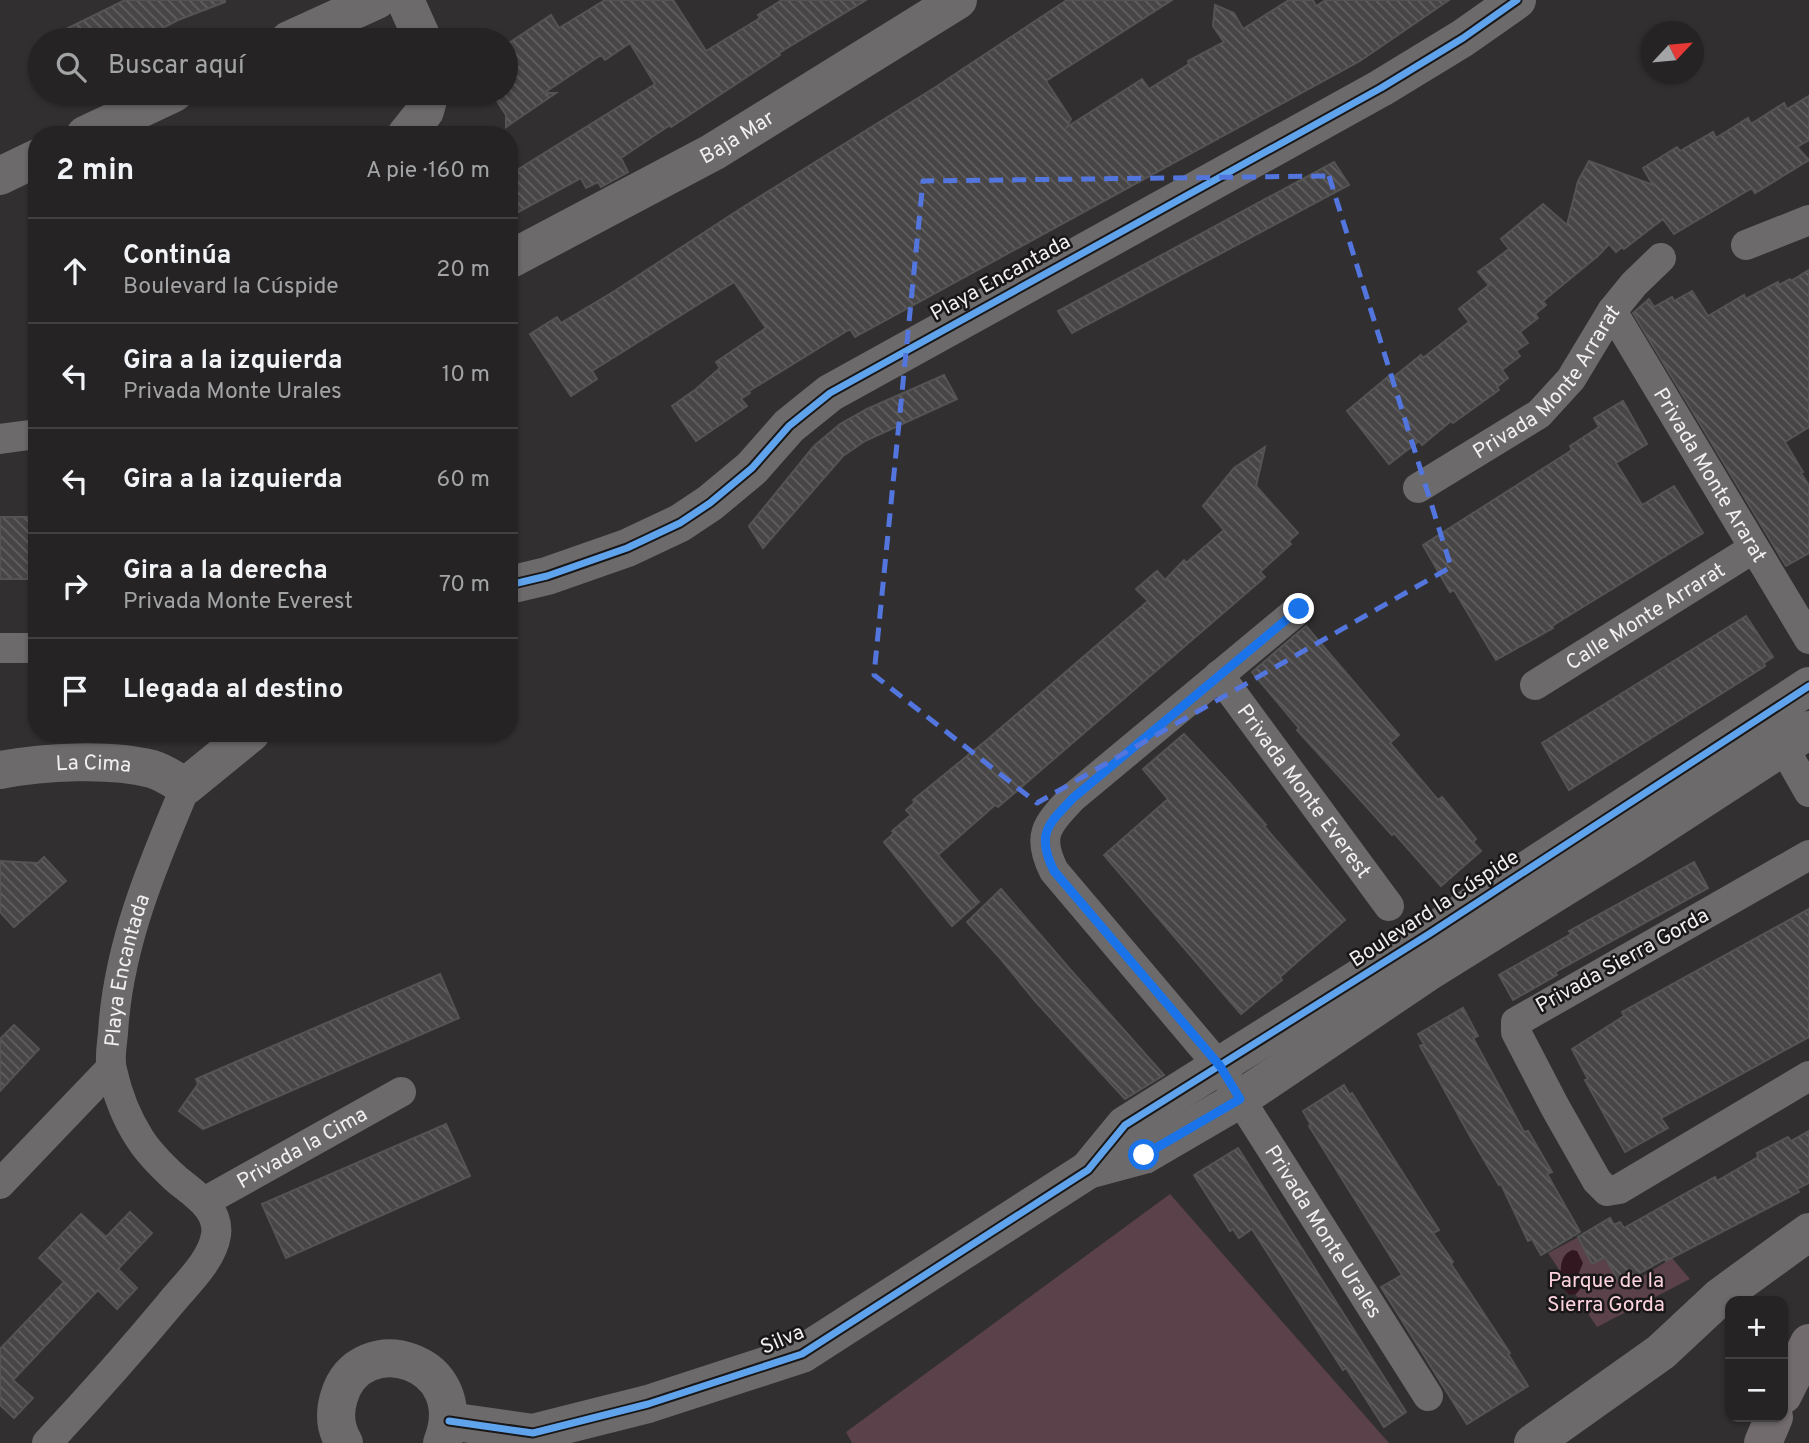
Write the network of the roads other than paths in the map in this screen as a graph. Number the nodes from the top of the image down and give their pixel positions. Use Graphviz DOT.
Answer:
graph roads {
  1 [pos="377,0"];
  2 [pos="405,0"];
  3 [pos="958,0"];
  4 [pos="1517,0"];
  5 [pos="315,28"];
  6 [pos="418,28"];
  7 [pos="149,105"];
  8 [pos="427,105"];
  9 [pos="104,126"];
  10 [pos="413,126"];
  11 [pos="28,162"];
  12 [pos="0,176"];
  13 [pos="1809,220"];
  14 [pos="1746,245"];
  15 [pos="518,255"];
  16 [pos="1661,258"];
  17 [pos="1612,311"];
  18 [pos="28,435"];
  19 [pos="0,439"];
  20 [pos="1418,488"];
  21 [pos="1754,548"];
  22 [pos="518,583"];
  23 [pos="1299,609"];
  24 [pos="1809,639"];
  25 [pos="0,648"];
  26 [pos="28,648"];
  27 [pos="1219,676"];
  28 [pos="1535,685"];
  29 [pos="1806,694"];
  30 [pos="1764,714"];
  31 [pos="1797,738"];
  32 [pos="240,742"];
  33 [pos="0,770"];
  34 [pos="186,786"];
  35 [pos="1809,792"];
  36 [pos="1809,855"];
  37 [pos="1389,906"];
  38 [pos="1220,1066"];
  39 [pos="111,1068"];
  40 [pos="1809,1076"];
  41 [pos="401,1092"];
  42 [pos="1240,1099"];
  43 [pos="1088,1170"];
  44 [pos="0,1184"];
  45 [pos="204,1202"];
  46 [pos="1809,1232"];
  47 [pos="1809,1343"];
  48 [pos="1788,1385"];
  49 [pos="1428,1396"];
  50 [pos="1772,1422"];
  51 [pos="445,1432"];
  52 [pos="47,1443"];
  53 [pos="344,1443"];
  54 [pos="1533,1443"];
  55 [pos="1763,1443"];
  1 -- 5 [label="street"];
  2 -- 6 [label="street"];
  3 -- 15 [label="street, Baja Mar"];
  4 -- 22 [label="street, Playa Encantada"];
  7 -- 9 [label="street"];
  8 -- 10 [label="street"];
  11 -- 12 [label="street"];
  13 -- 14 [label="street"];
  16 -- 17 [label="street, Privada Monte Arrarat"];
  17 -- 20 [label="street, Privada Monte Arrarat"];
  17 -- 21 [label="street, Privada Monte Ararat"];
  18 -- 19 [label="street"];
  21 -- 24 [label="street, Privada Monte Ararat"];
  21 -- 28 [label="street, Calle Monte Arrarat"];
  23 -- 27 [label="street"];
  25 -- 26 [label="street"];
  27 -- 37 [label="street, Privada Monte Everest"];
  27 -- 38 [label="street, Privada Monte Urales"];
  29 -- 30 [label="street, Boulevard la Cúspide"];
  30 -- 31 [label="street"];
  30 -- 38 [label="street, Boulevard la Cúspide"];
  31 -- 35 [label="street"];
  31 -- 42 [label="street"];
  32 -- 34 [label="street, Playa Encantada"];
  33 -- 34 [label="street, La Cima"];
  34 -- 39 [label="street, Playa Encantada"];
  36 -- 40 [label="street, Privada Sierra Gorda"];
  38 -- 42 [label="street, Privada Monte Urales"];
  38 -- 43 [label="street, Boulevard la Cúspide"];
  39 -- 44 [label="street"];
  39 -- 45 [label="street, Playa Encantada"];
  41 -- 45 [label="street, Privada la Cima"];
  42 -- 43 [label="street"];
  42 -- 49 [label="street, Privada Monte Urales"];
  43 -- 51 [label="street, Silva"];
  45 -- 52 [label="street"];
  46 -- 54 [label="street"];
  47 -- 48 [label="main road"];
  50 -- 55 [label="main road"];
  51 -- 53 [label="street"];
}
